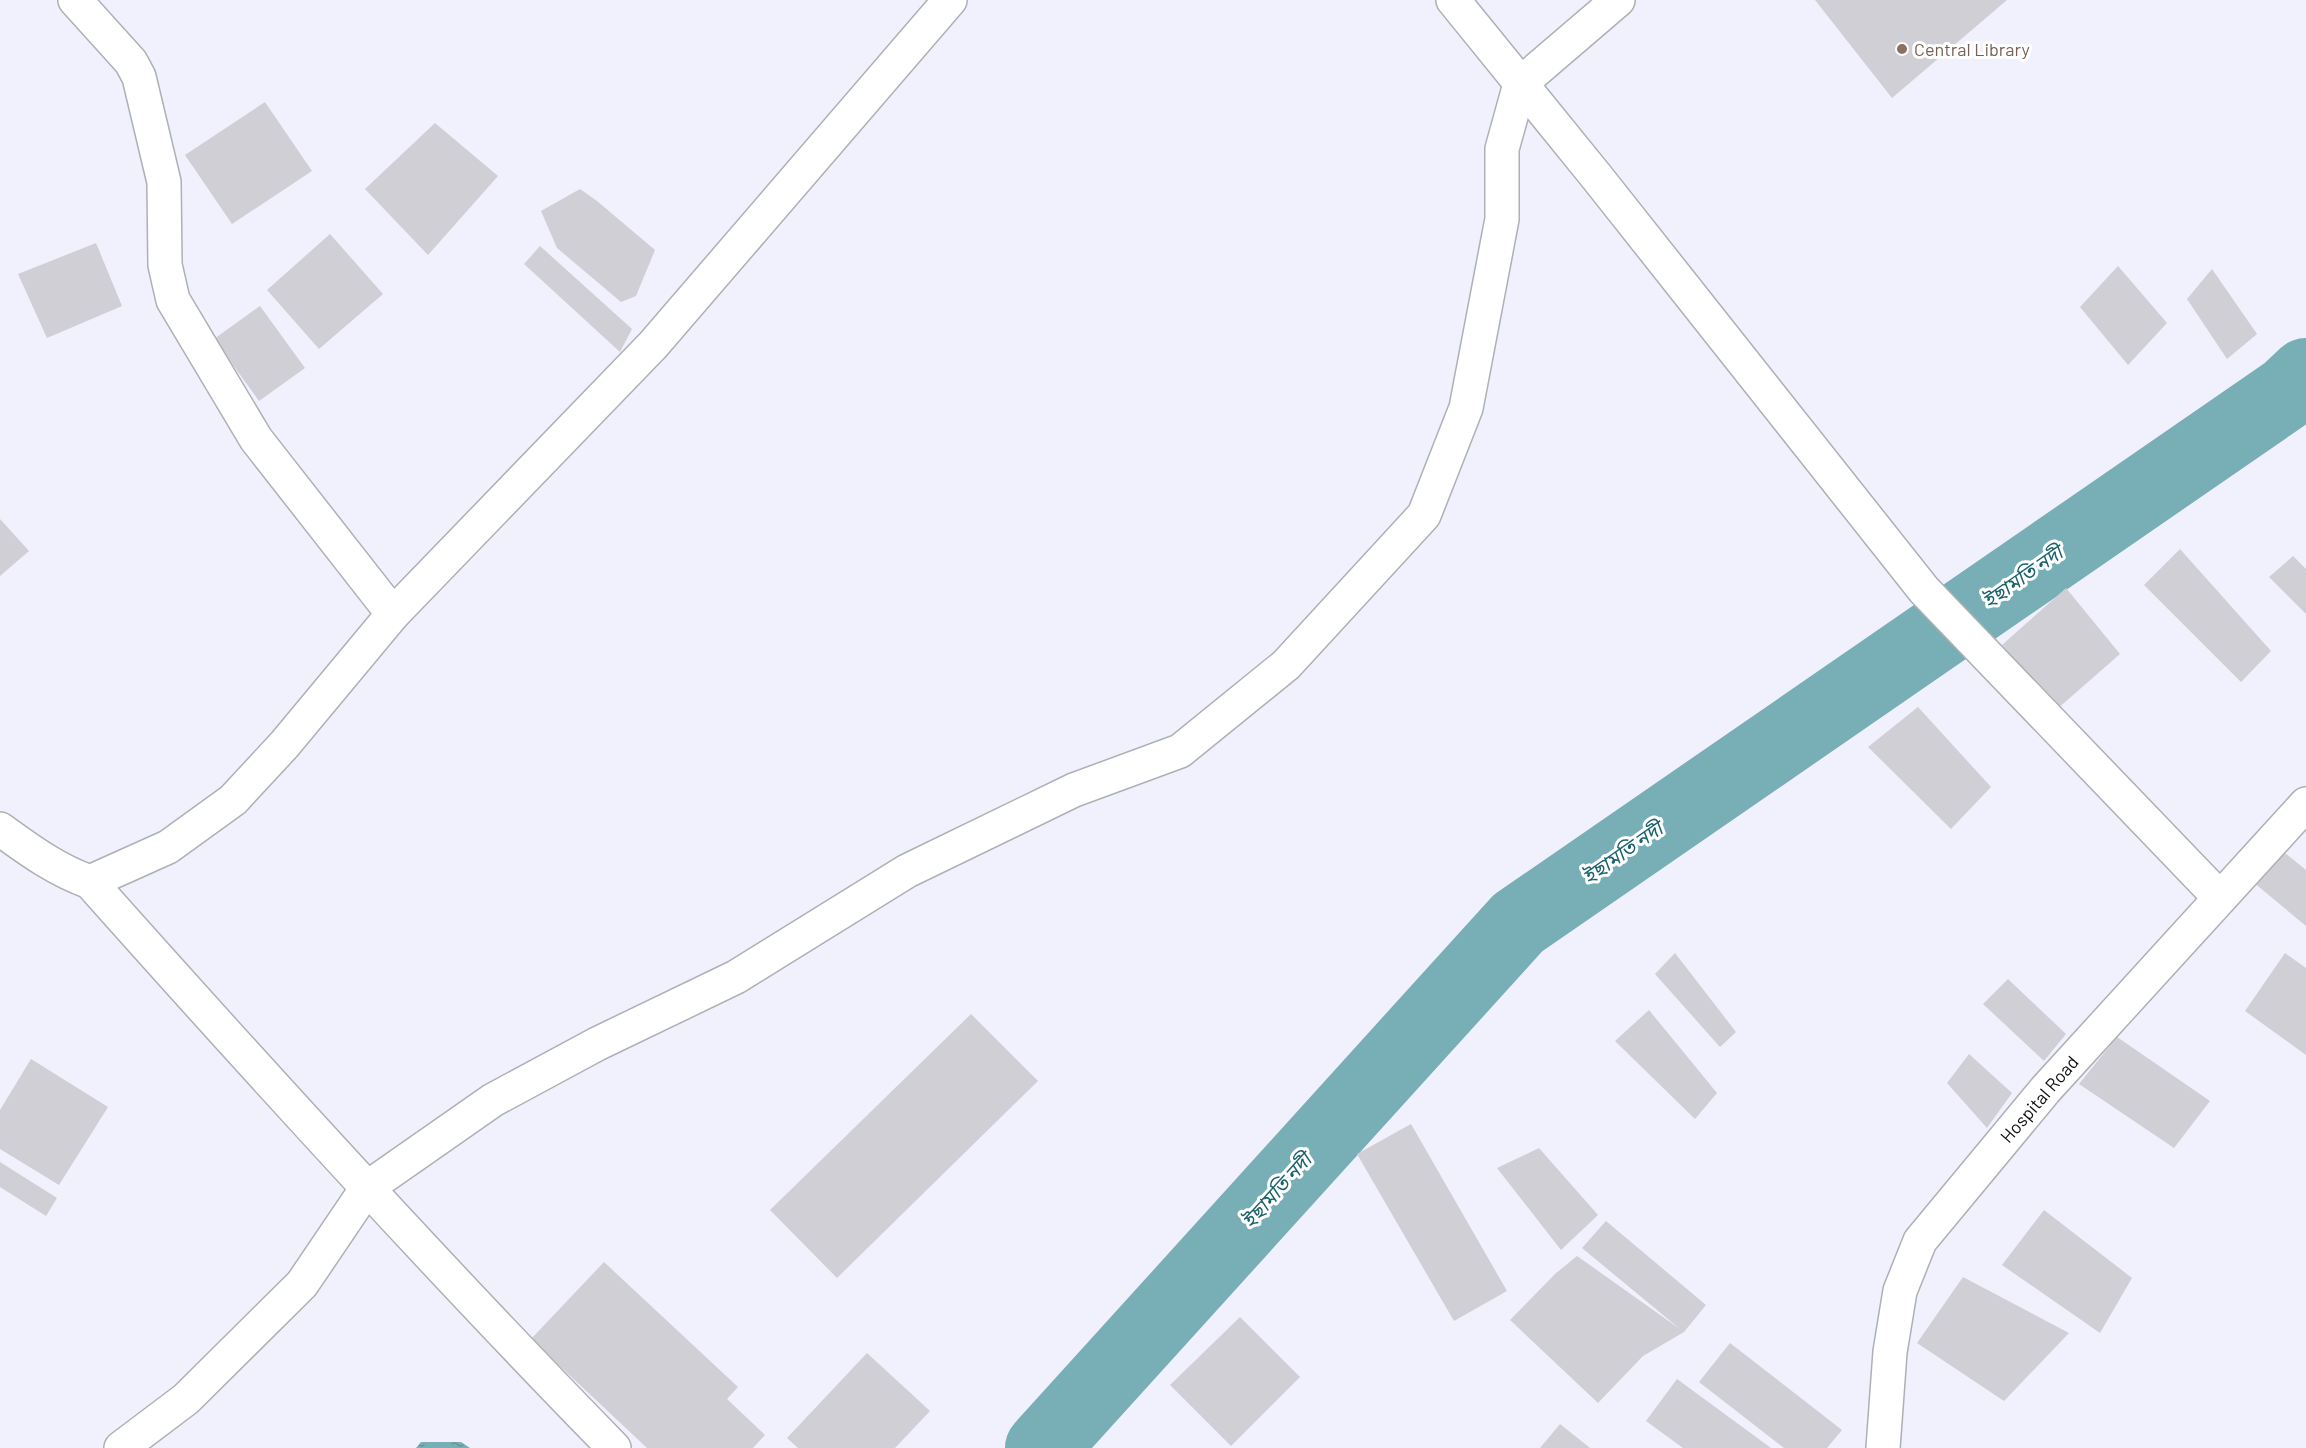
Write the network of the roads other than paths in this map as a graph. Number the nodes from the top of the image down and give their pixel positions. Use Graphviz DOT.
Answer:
graph roads {
  1 [pos="75,0"];
  2 [pos="950,0"];
  3 [pos="1453,0"];
  4 [pos="1618,0"];
  5 [pos="1520,84"];
  6 [pos="393,614"];
  7 [pos="2306,804"];
  8 [pos="0,830"];
  9 [pos="90,882"];
  10 [pos="2220,897"];
  11 [pos="367,1188"];
  12 [pos="121,1448"];
  13 [pos="614,1448"];
  14 [pos="1883,1448"];
  1 -- 6 [label="street"];
  2 -- 6 [label="street"];
  3 -- 5 [label="street"];
  4 -- 5 [label="street"];
  5 -- 10 [label="street"];
  5 -- 11 [label="street"];
  6 -- 9 [label="street"];
  7 -- 10 [label="street, Hospital Road"];
  8 -- 9 [label="street"];
  9 -- 11 [label="street"];
  10 -- 14 [label="street, Hospital Road"];
  11 -- 12 [label="street"];
  11 -- 13 [label="street"];
}
